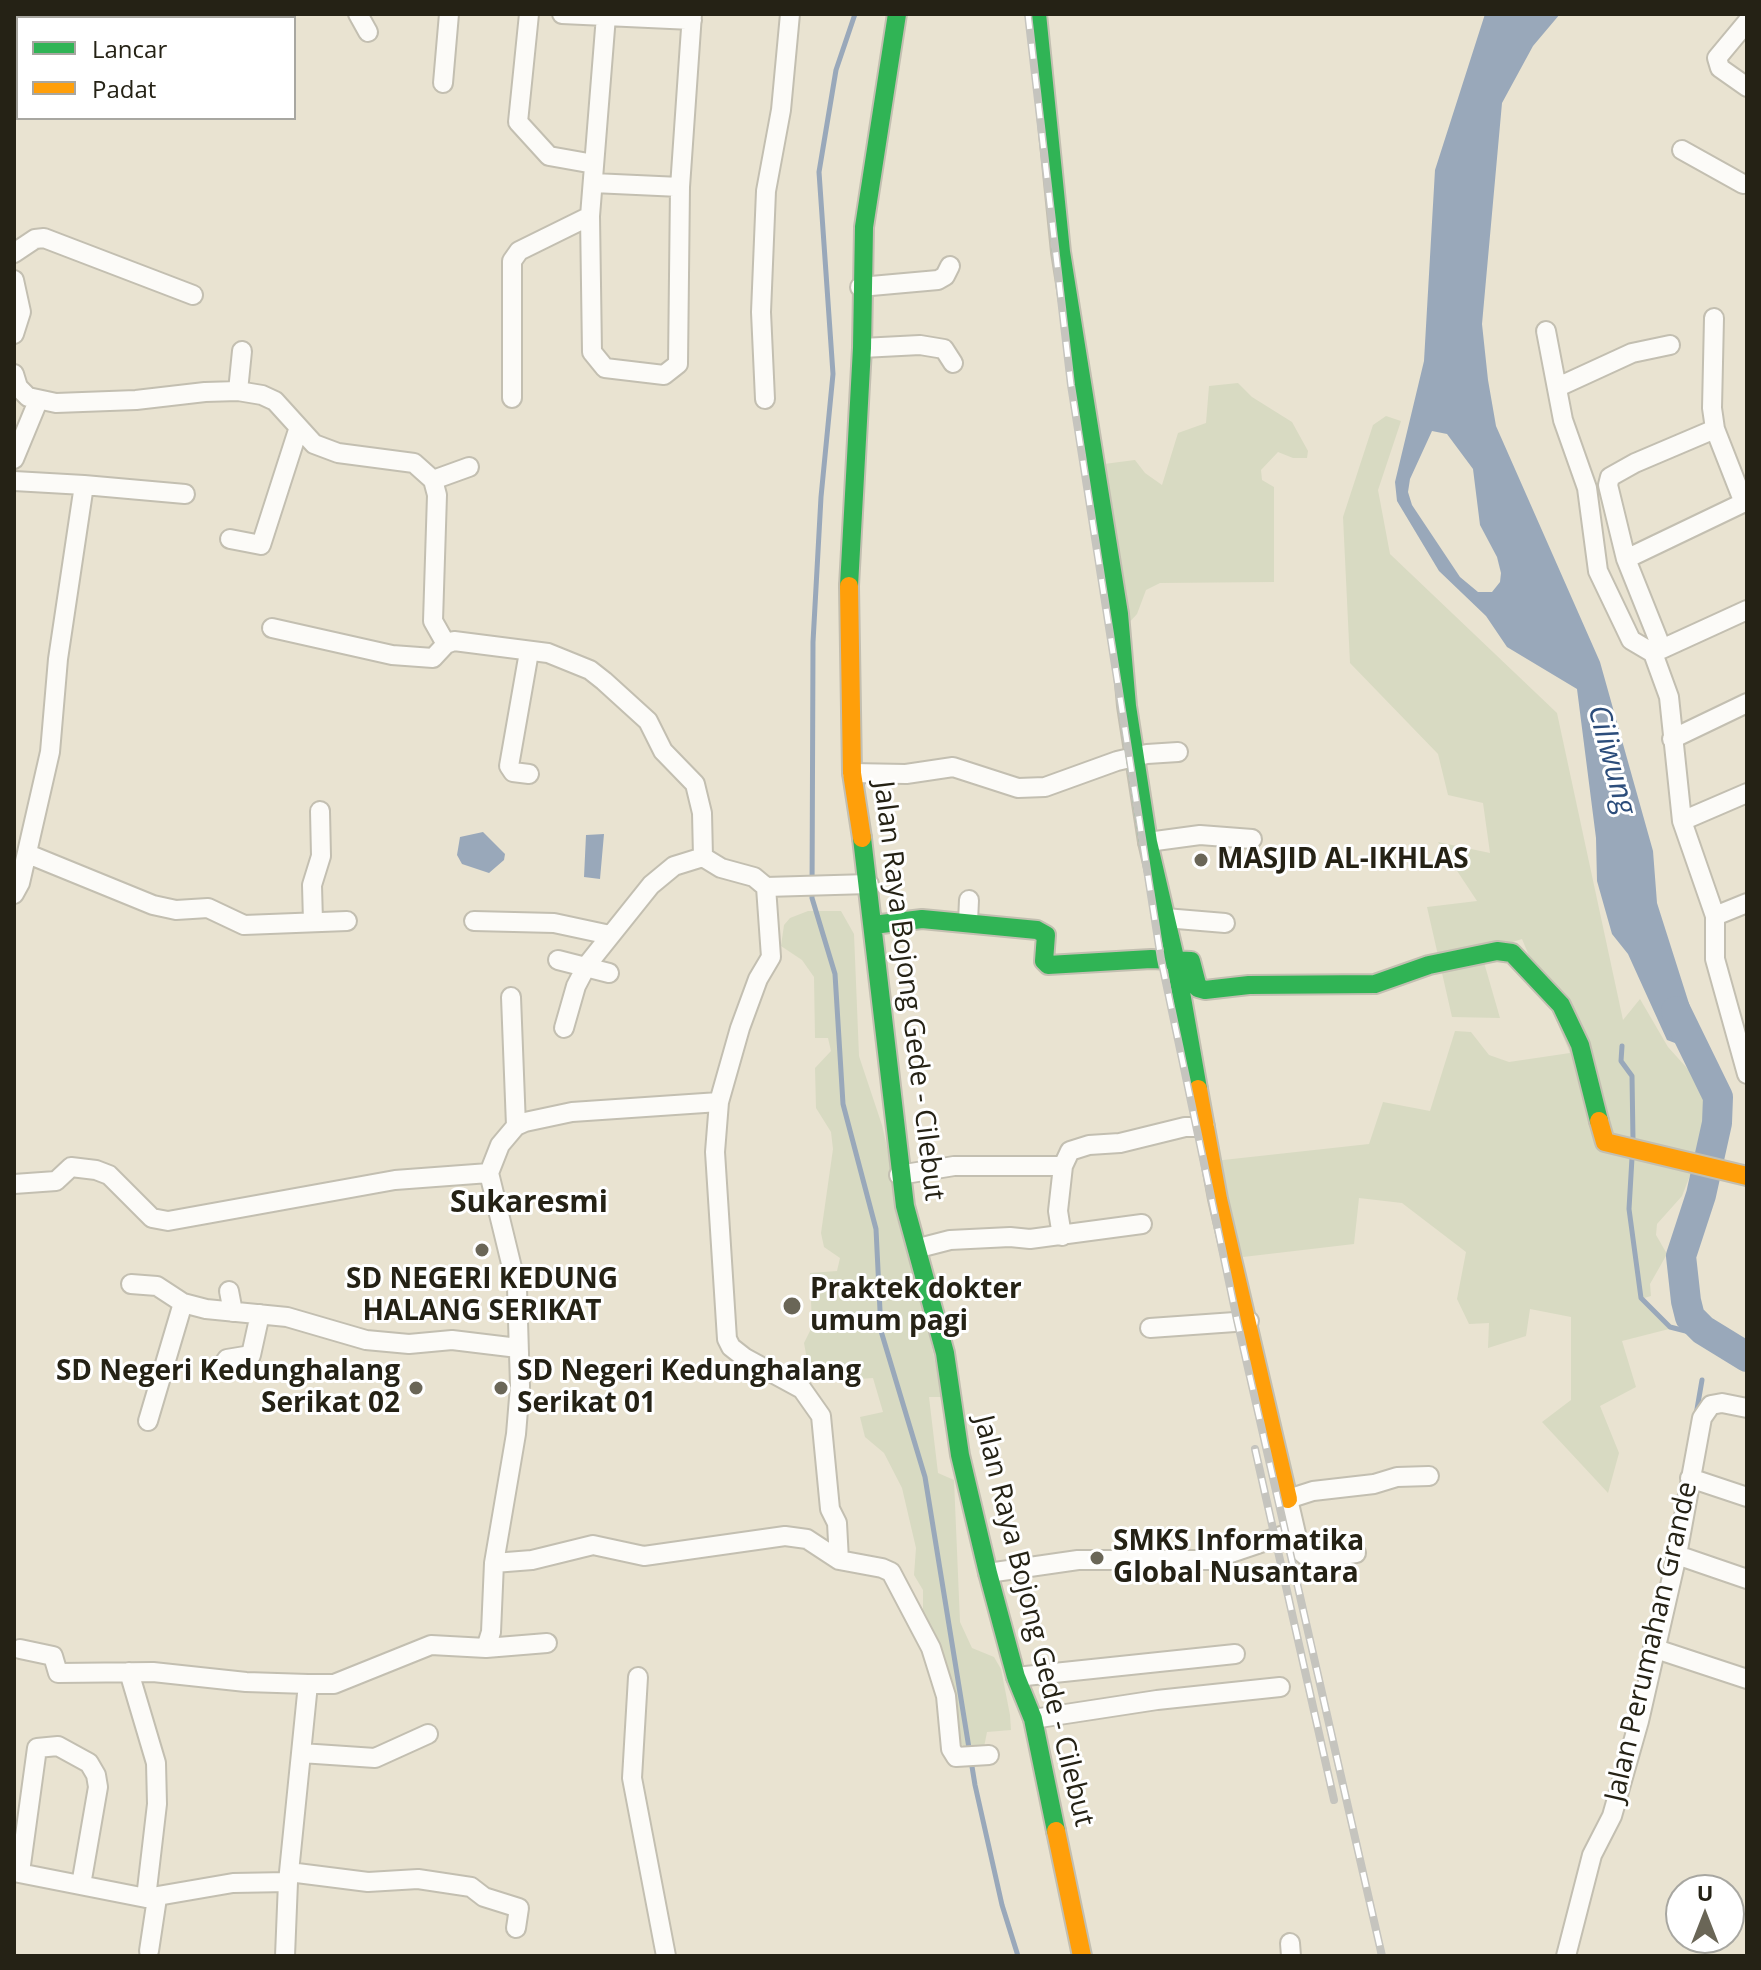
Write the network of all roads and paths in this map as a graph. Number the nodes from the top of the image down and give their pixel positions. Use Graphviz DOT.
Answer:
graph roads {
  1 [pos="358,14"];
  2 [pos="449,14"];
  3 [pos="529,14"];
  4 [pos="562,14"];
  5 [pos="790,14"];
  6 [pos="897,14"];
  7 [pos="1037,14"];
  8 [pos="606,16"];
  9 [pos="692,17"];
  10 [pos="1747,22"];
  11 [pos="368,32"];
  12 [pos="443,83"];
  13 [pos="1747,87"];
  14 [pos="1682,150"];
  15 [pos="594,164"];
  16 [pos="1746,182"];
  17 [pos="593,183"];
  18 [pos="680,187"];
  19 [pos="590,216"];
  20 [pos="14,253"];
  21 [pos="950,266"];
  22 [pos="14,280"];
  23 [pos="860,287"];
  24 [pos="193,295"];
  25 [pos="1714,318"];
  26 [pos="1546,331"];
  27 [pos="14,334"];
  28 [pos="1670,345"];
  29 [pos="862,348"];
  30 [pos="242,351"];
  31 [pos="953,363"];
  32 [pos="14,374"];
  33 [pos="1558,387"];
  34 [pos="238,391"];
  35 [pos="512,398"];
  36 [pos="765,399"];
  37 [pos="38,401"];
  38 [pos="1715,429"];
  39 [pos="298,430"];
  40 [pos="14,459"];
  41 [pos="469,467"];
  42 [pos="433,480"];
  43 [pos="14,481"];
  44 [pos="84,485"];
  45 [pos="185,494"];
  46 [pos="1746,502"];
  47 [pos="230,539"];
  48 [pos="1626,559"];
  49 [pos="1747,610"];
  50 [pos="272,628"];
  51 [pos="446,644"];
  52 [pos="1657,651"];
  53 [pos="529,652"];
  54 [pos="1747,703"];
  55 [pos="1672,739"];
  56 [pos="1178,752"];
  57 [pos="1135,757"];
  58 [pos="852,773"];
  59 [pos="529,774"];
  60 [pos="1747,793"];
  61 [pos="320,811"];
  62 [pos="1682,821"];
  63 [pos="1252,839"];
  64 [pos="1148,842"];
  65 [pos="28,854"];
  66 [pos="703,857"];
  67 [pos="869,884"];
  68 [pos="766,887"];
  69 [pos="14,894"];
  70 [pos="969,900"];
  71 [pos="1747,903"];
  72 [pos="1715,916"];
  73 [pos="1165,918"];
  74 [pos="347,921"];
  75 [pos="474,921"];
  76 [pos="313,922"];
  77 [pos="968,922"];
  78 [pos="1225,923"];
  79 [pos="873,925"];
  80 [pos="610,935"];
  81 [pos="1175,958"];
  82 [pos="558,960"];
  83 [pos="587,965"];
  84 [pos="609,973"];
  85 [pos="511,997"];
  86 [pos="564,1028"];
  87 [pos="1747,1074"];
  88 [pos="719,1102"];
  89 [pos="516,1126"];
  90 [pos="1205,1127"];
  91 [pos="1063,1166"];
  92 [pos="489,1173"];
  93 [pos="899,1175"];
  94 [pos="1747,1176"];
  95 [pos="14,1184"];
  96 [pos="1142,1224"];
  97 [pos="1062,1236"];
  98 [pos="919,1248"];
  99 [pos="131,1284"];
  100 [pos="229,1291"];
  101 [pos="183,1303"];
  102 [pos="233,1312"];
  103 [pos="260,1314"];
  104 [pos="1249,1321"];
  105 [pos="1150,1328"];
  106 [pos="518,1348"];
  107 [pos="220,1369"];
  108 [pos="1747,1408"];
  109 [pos="148,1421"];
  110 [pos="1429,1476"];
  111 [pos="1690,1478"];
  112 [pos="1747,1497"];
  113 [pos="1288,1499"];
  114 [pos="1293,1532"];
  115 [pos="1356,1553"];
  116 [pos="1677,1555"];
  117 [pos="839,1560"];
  118 [pos="494,1563"];
  119 [pos="988,1573"];
  120 [pos="1747,1579"];
  121 [pos="547,1643"];
  122 [pos="486,1648"];
  123 [pos="1653,1648"];
  124 [pos="20,1649"];
  125 [pos="1235,1654"];
  126 [pos="129,1672"];
  127 [pos="638,1677"];
  128 [pos="1016,1677"];
  129 [pos="1747,1679"];
  130 [pos="308,1684"];
  131 [pos="1280,1687"];
  132 [pos="1033,1719"];
  133 [pos="428,1734"];
  134 [pos="301,1753"];
  135 [pos="988,1756"];
  136 [pos="17,1872"];
  137 [pos="288,1877"];
  138 [pos="81,1885"];
  139 [pos="152,1898"];
  140 [pos="516,1928"];
  141 [pos="149,1951"];
  142 [pos="285,1956"];
  143 [pos="666,1956"];
  144 [pos="1082,1956"];
  145 [pos="1566,1956"];
  1 -- 11 [label="street"];
  2 -- 12 [label="street"];
  3 -- 15 [label="street"];
  4 -- 8 [label="street"];
  5 -- 36 [label="street"];
  6 -- 23 [label="street, Jalan Raya Bojong Gede - Cilebut"];
  7 -- 57 [label="street"];
  8 -- 9 [label="street"];
  8 -- 15 [label="street"];
  9 -- 18 [label="street"];
  10 -- 13 [label="street"];
  14 -- 16 [label="street"];
  15 -- 17 [label="street"];
  17 -- 18 [label="street"];
  17 -- 19 [label="street"];
  18 -- 19 [label="street"];
  19 -- 35 [label="street"];
  20 -- 24 [label="street"];
  21 -- 23 [label="street"];
  22 -- 27 [label="street"];
  23 -- 29 [label="street, Jalan Raya Bojong Gede - Cilebut"];
  25 -- 38 [label="street"];
  26 -- 33 [label="street"];
  28 -- 33 [label="street"];
  29 -- 31 [label="street"];
  29 -- 58 [label="street, Jalan Raya Bojong Gede - Cilebut"];
  30 -- 34 [label="street"];
  32 -- 37 [label="street"];
  33 -- 52 [label="street"];
  34 -- 37 [label="street"];
  34 -- 39 [label="street"];
  37 -- 40 [label="street"];
  38 -- 46 [label="street"];
  38 -- 48 [label="street"];
  39 -- 42 [label="street"];
  39 -- 47 [label="street"];
  41 -- 42 [label="street"];
  42 -- 51 [label="street"];
  43 -- 44 [label="street"];
  44 -- 45 [label="street"];
  44 -- 65 [label="street"];
  46 -- 48 [label="street"];
  48 -- 52 [label="street"];
  49 -- 52 [label="street"];
  50 -- 51 [label="street"];
  51 -- 53 [label="street"];
  52 -- 55 [label="street"];
  53 -- 59 [label="street"];
  53 -- 66 [label="street"];
  54 -- 55 [label="street"];
  55 -- 62 [label="street"];
  56 -- 57 [label="street"];
  57 -- 58 [label="street"];
  57 -- 64 [label="street"];
  58 -- 67 [label="street, Jalan Raya Bojong Gede - Cilebut"];
  60 -- 62 [label="street"];
  61 -- 76 [label="street"];
  62 -- 72 [label="street"];
  63 -- 64 [label="street"];
  64 -- 73 [label="street"];
  65 -- 69 [label="street"];
  65 -- 76 [label="street"];
  66 -- 68 [label="street"];
  66 -- 80 [label="street"];
  67 -- 68 [label="street"];
  67 -- 79 [label="street, Jalan Raya Bojong Gede - Cilebut"];
  68 -- 88 [label="street"];
  70 -- 77 [label="street"];
  71 -- 72 [label="street"];
  72 -- 87 [label="street"];
  73 -- 78 [label="street"];
  73 -- 81 [label="street"];
  74 -- 76 [label="street"];
  75 -- 80 [label="street"];
  77 -- 79 [label="street"];
  77 -- 81 [label="street"];
  79 -- 93 [label="street, Jalan Raya Bojong Gede - Cilebut"];
  80 -- 83 [label="street"];
  81 -- 90 [label="street"];
  81 -- 94 [label="street"];
  82 -- 83 [label="street"];
  83 -- 84 [label="street"];
  83 -- 86 [label="street"];
  85 -- 89 [label="street"];
  88 -- 89 [label="street"];
  88 -- 117 [label="street"];
  89 -- 92 [label="street"];
  90 -- 91 [label="street"];
  90 -- 104 [label="street"];
  91 -- 93 [label="street"];
  91 -- 97 [label="street"];
  92 -- 95 [label="street"];
  92 -- 106 [label="street"];
  93 -- 98 [label="street, Jalan Raya Bojong Gede - Cilebut"];
  96 -- 97 [label="street"];
  97 -- 98 [label="street"];
  98 -- 119 [label="street, Jalan Raya Bojong Gede - Cilebut"];
  99 -- 101 [label="street"];
  100 -- 102 [label="street"];
  101 -- 102 [label="street"];
  101 -- 109 [label="street"];
  102 -- 103 [label="street"];
  103 -- 106 [label="street"];
  103 -- 107 [label="street"];
  104 -- 105 [label="street"];
  104 -- 113 [label="street"];
  106 -- 118 [label="street"];
  108 -- 111 [label="street, Jalan Perumahan Grande"];
  110 -- 113 [label="street"];
  111 -- 112 [label="street"];
  111 -- 116 [label="street, Jalan Perumahan Grande"];
  113 -- 114 [label="street"];
  114 -- 115 [label="street"];
  114 -- 119 [label="street"];
  116 -- 120 [label="street"];
  116 -- 123 [label="street, Jalan Perumahan Grande"];
  117 -- 118 [label="street"];
  117 -- 135 [label="street"];
  118 -- 122 [label="street"];
  119 -- 128 [label="street, Jalan Raya Bojong Gede - Cilebut"];
  121 -- 122 [label="street"];
  122 -- 130 [label="street"];
  123 -- 129 [label="street"];
  123 -- 145 [label="street, Jalan Perumahan Grande"];
  124 -- 126 [label="street"];
  125 -- 128 [label="street"];
  126 -- 130 [label="street"];
  126 -- 139 [label="street"];
  127 -- 143 [label="street"];
  128 -- 132 [label="street, Jalan Raya Bojong Gede - Cilebut"];
  130 -- 134 [label="street"];
  131 -- 132 [label="street"];
  132 -- 144 [label="street, Jalan Raya Bojong Gede - Cilebut"];
  133 -- 134 [label="street"];
  134 -- 137 [label="street"];
  136 -- 138 [label="street"];
  136 -- 138 [label="street"];
  137 -- 139 [label="street"];
  137 -- 140 [label="street"];
  137 -- 142 [label="street"];
  138 -- 139 [label="street"];
  139 -- 141 [label="street"];
}
